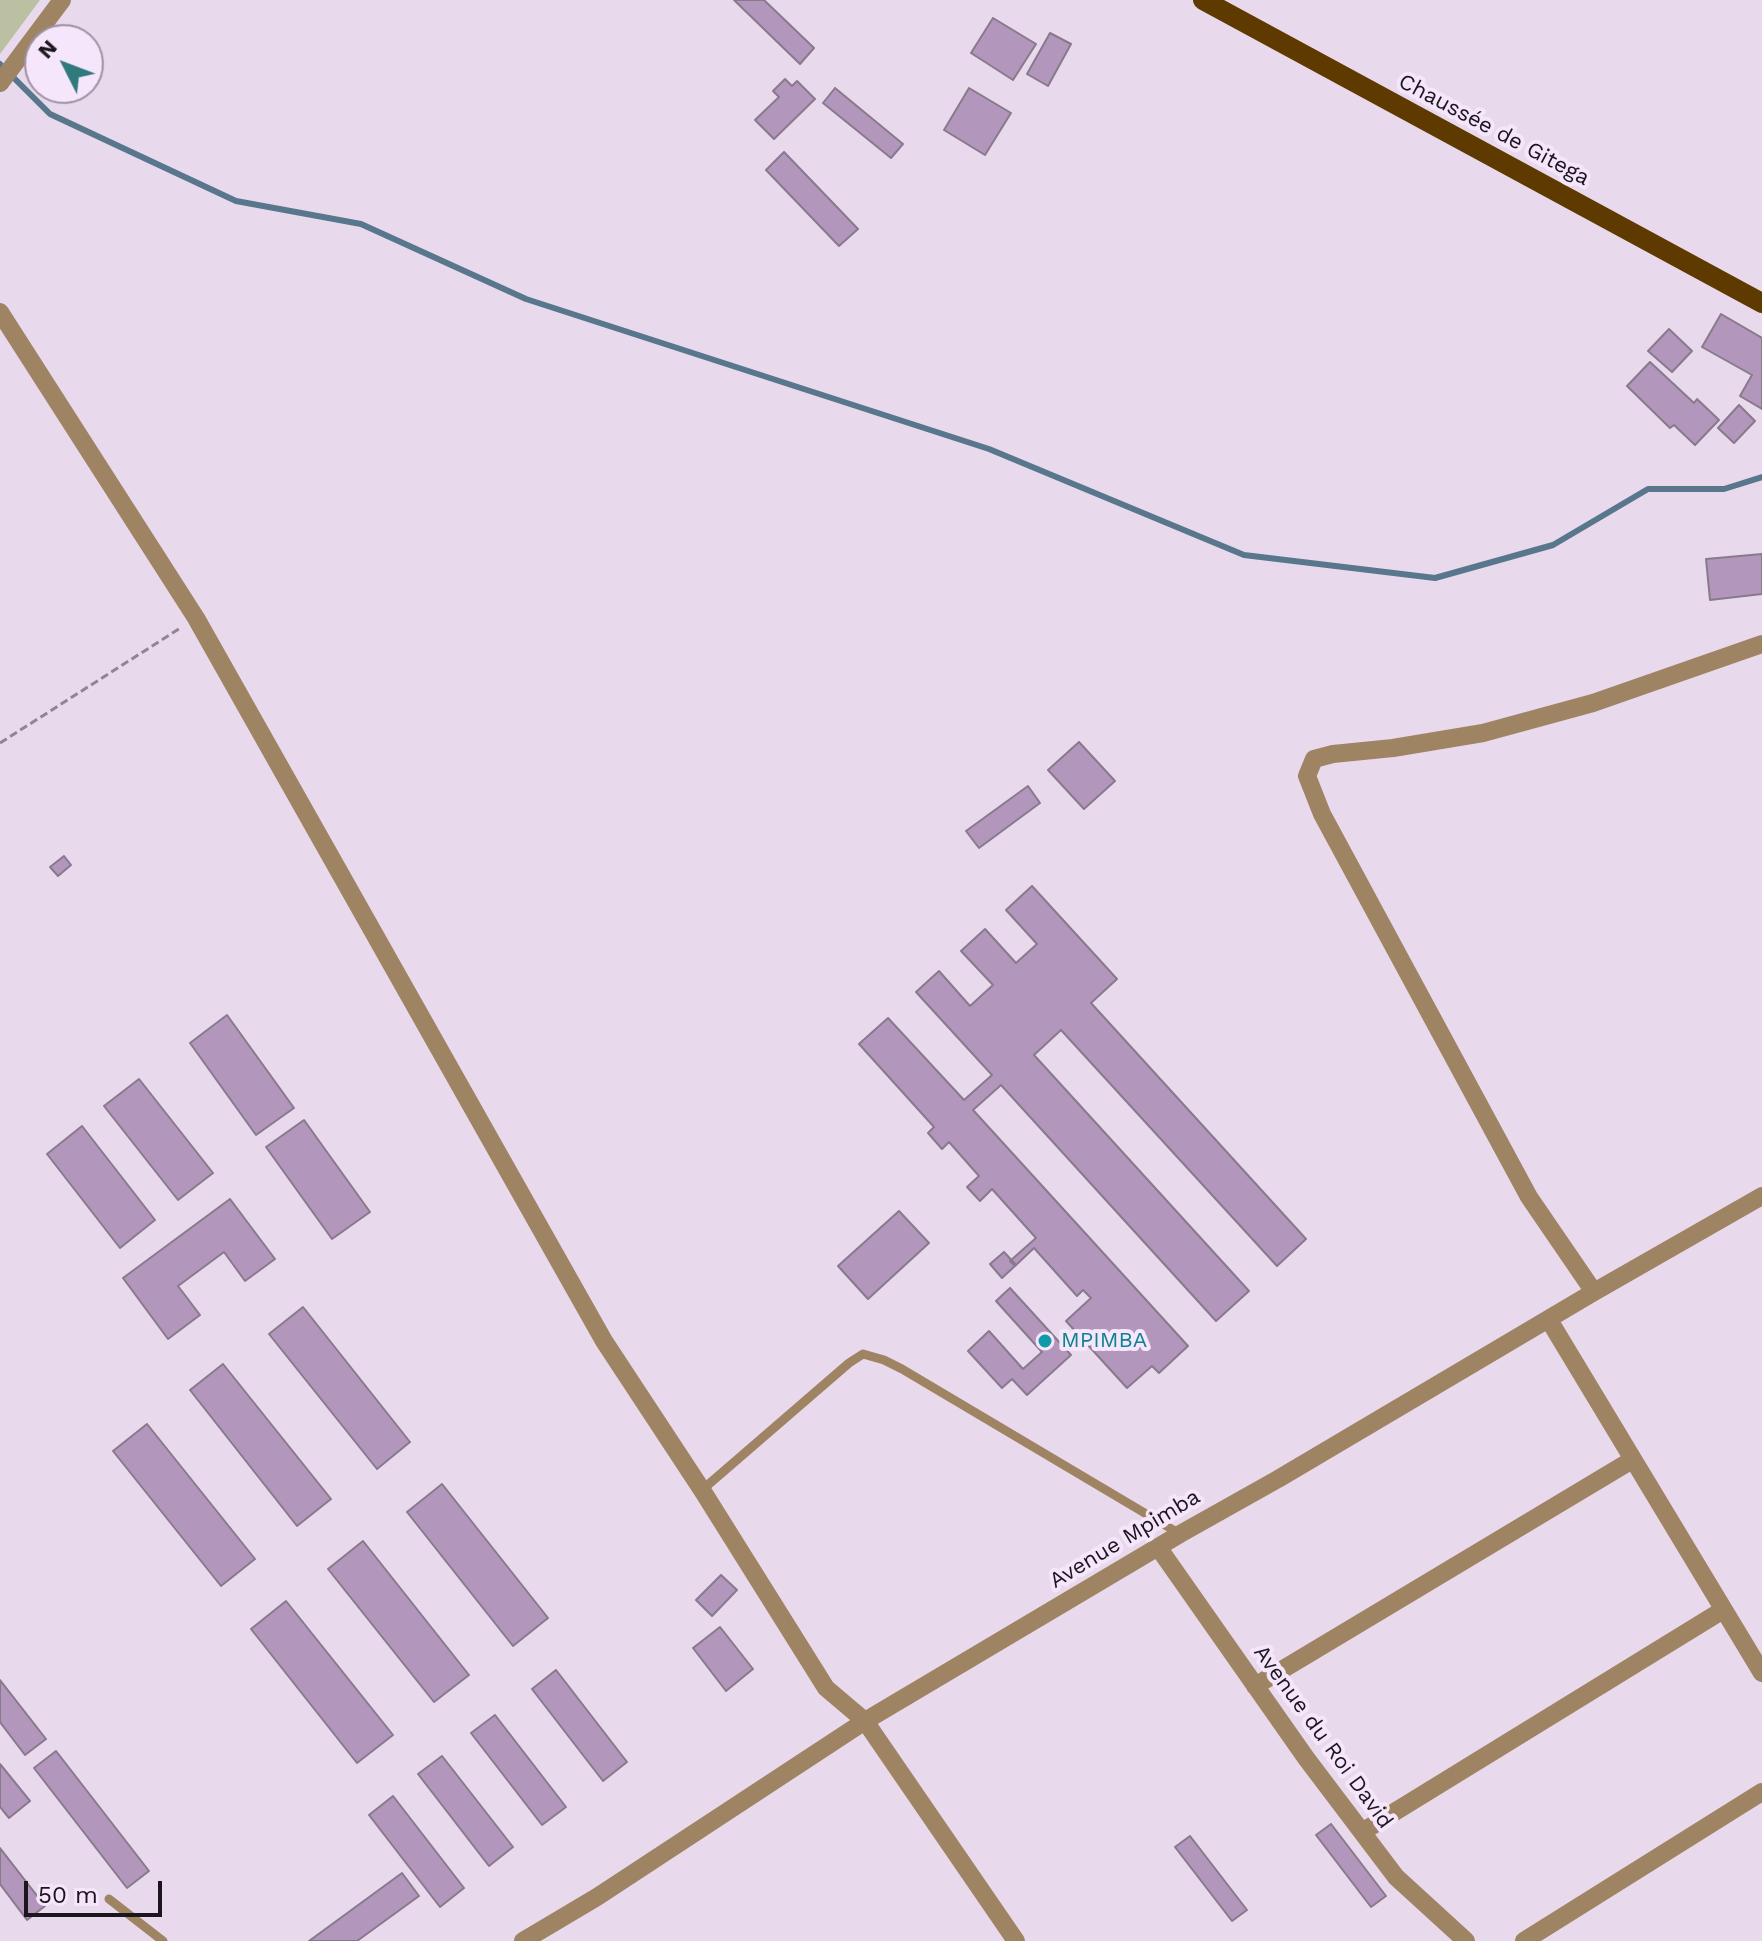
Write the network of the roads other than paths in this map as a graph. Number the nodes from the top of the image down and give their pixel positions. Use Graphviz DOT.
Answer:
graph roads {
  1 [pos="62,0"];
  2 [pos="1203,0"];
  3 [pos="0,83"];
  4 [pos="1762,303"];
  5 [pos="0,312"];
  6 [pos="1762,644"];
  7 [pos="1762,1196"];
  8 [pos="1594,1292"];
  9 [pos="1549,1320"];
  10 [pos="1632,1460"];
  11 [pos="702,1490"];
  12 [pos="1180,1534"];
  13 [pos="1158,1547"];
  14 [pos="1723,1610"];
  15 [pos="1762,1673"];
  16 [pos="1255,1686"];
  17 [pos="865,1721"];
  18 [pos="1762,1792"];
  19 [pos="1362,1832"];
  20 [pos="109,1899"];
  21 [pos="163,1941"];
  22 [pos="523,1941"];
  23 [pos="1016,1941"];
  24 [pos="1466,1941"];
  25 [pos="1524,1941"];
  1 -- 3 [label="street"];
  2 -- 4 [label="main road, Chaussée de Gitega"];
  5 -- 11 [label="street"];
  6 -- 8 [label="street"];
  7 -- 8 [label="street, Avenue Mpimba"];
  8 -- 9 [label="street, Avenue Mpimba"];
  9 -- 10 [label="street"];
  9 -- 12 [label="street, Avenue Mpimba"];
  10 -- 14 [label="street"];
  10 -- 16 [label="street"];
  11 -- 12 [label="lane"];
  11 -- 17 [label="street"];
  12 -- 13 [label="street, Avenue Mpimba"];
  13 -- 16 [label="street, Avenue du Roi David"];
  13 -- 17 [label="street, Avenue Mpimba"];
  14 -- 15 [label="street"];
  14 -- 19 [label="street"];
  16 -- 19 [label="street, Avenue du Roi David"];
  17 -- 22 [label="street, Avenue Mpimba"];
  17 -- 23 [label="street"];
  18 -- 25 [label="street"];
  19 -- 24 [label="street, Avenue du Roi David"];
  20 -- 21 [label="lane"];
}
